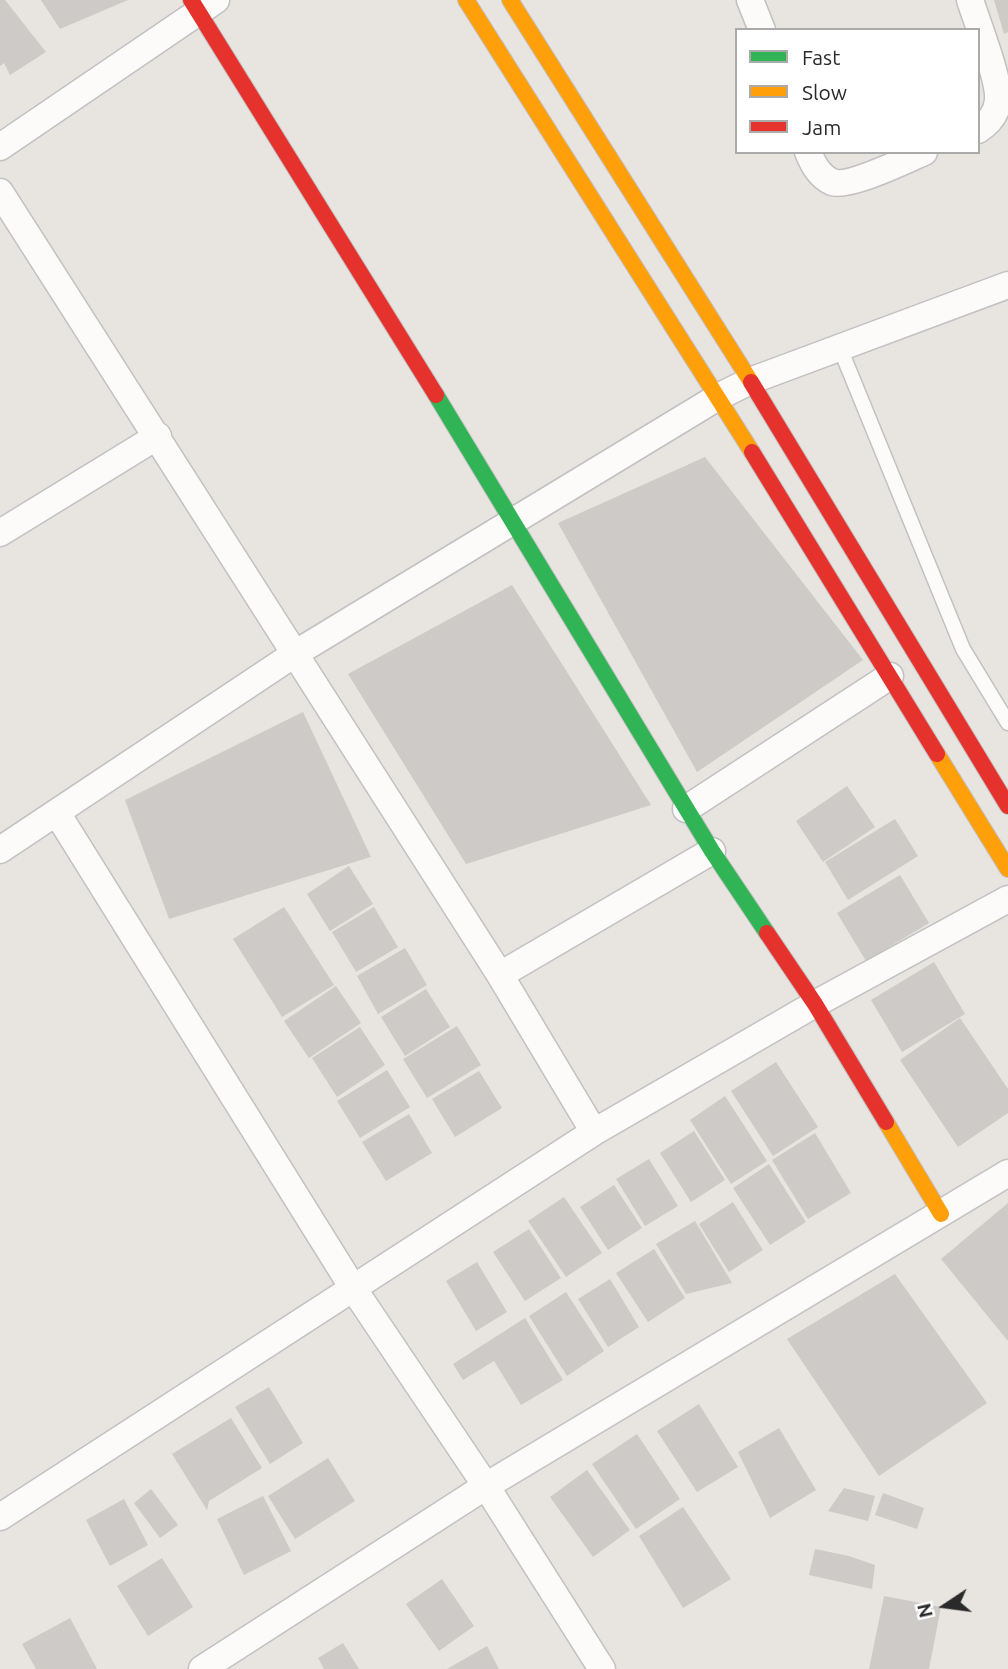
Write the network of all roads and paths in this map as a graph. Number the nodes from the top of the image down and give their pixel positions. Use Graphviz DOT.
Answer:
graph roads {
  1 [pos="466,0"];
  2 [pos="510,0"];
  3 [pos="750,0"];
  4 [pos="970,0"];
  5 [pos="202,4"];
  6 [pos="761,28"];
  7 [pos="979,28"];
  8 [pos="980,31"];
  9 [pos="980,128"];
  10 [pos="0,146"];
  11 [pos="809,154"];
  12 [pos="919,154"];
  13 [pos="0,192"];
  14 [pos="1008,285"];
  15 [pos="840,348"];
  16 [pos="750,381"];
  17 [pos="718,397"];
  18 [pos="158,436"];
  19 [pos="513,520"];
  20 [pos="0,533"];
  21 [pos="296,653"];
  22 [pos="890,676"];
  23 [pos="1008,723"];
  24 [pos="1008,806"];
  25 [pos="686,809"];
  26 [pos="57,813"];
  27 [pos="0,850"];
  28 [pos="712,850"];
  29 [pos="1008,869"];
  30 [pos="1008,899"];
  31 [pos="500,975"];
  32 [pos="815,1004"];
  33 [pos="594,1132"];
  34 [pos="1008,1173"];
  35 [pos="941,1214"];
  36 [pos="353,1288"];
  37 [pos="486,1486"];
  38 [pos="0,1517"];
  39 [pos="202,1669"];
  40 [pos="602,1669"];
  1 -- 17 [label="street"];
  2 -- 16 [label="street"];
  3 -- 6 [label="street"];
  4 -- 7 [label="street"];
  5 -- 10 [label="street"];
  5 -- 19 [label="street"];
  8 -- 9 [label="street"];
  11 -- 12 [label="street"];
  13 -- 18 [label="street"];
  14 -- 15 [label="street"];
  15 -- 16 [label="street"];
  15 -- 23 [label="lane"];
  16 -- 17 [label="street"];
  16 -- 24 [label="street"];
  17 -- 19 [label="street"];
  17 -- 22 [label="street"];
  18 -- 20 [label="street"];
  18 -- 21 [label="street"];
  19 -- 21 [label="street"];
  19 -- 25 [label="street"];
  21 -- 26 [label="street"];
  21 -- 31 [label="street"];
  22 -- 25 [label="street"];
  22 -- 29 [label="street"];
  25 -- 28 [label="street"];
  26 -- 27 [label="street"];
  26 -- 36 [label="street"];
  28 -- 31 [label="street"];
  28 -- 32 [label="street"];
  30 -- 32 [label="street"];
  31 -- 33 [label="street"];
  32 -- 33 [label="street"];
  32 -- 35 [label="street"];
  33 -- 36 [label="street"];
  34 -- 35 [label="street"];
  35 -- 37 [label="street"];
  36 -- 37 [label="street"];
  36 -- 38 [label="street"];
  37 -- 39 [label="street"];
  37 -- 40 [label="street"];
}
